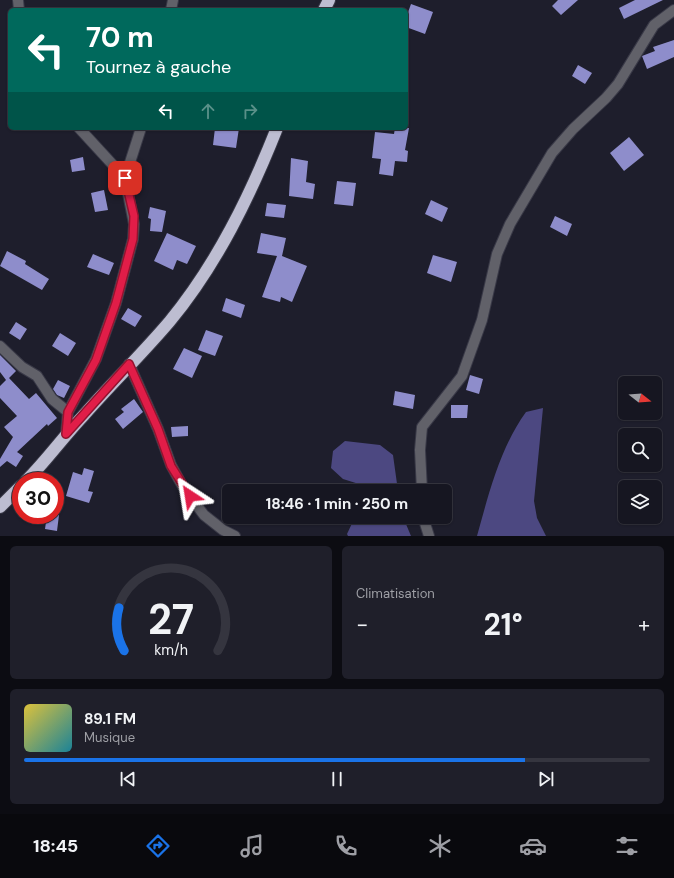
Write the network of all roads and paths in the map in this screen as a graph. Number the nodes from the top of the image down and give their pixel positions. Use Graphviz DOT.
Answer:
graph roads {
  1 [pos="674,10"];
  2 [pos="81,130"];
  3 [pos="140,130"];
  4 [pos="276,130"];
  5 [pos="125,178"];
  6 [pos="0,346"];
  7 [pos="129,364"];
  8 [pos="68,412"];
  9 [pos="66,434"];
  10 [pos="35,472"];
  11 [pos="422,484"];
  12 [pos="12,495"];
  13 [pos="0,507"];
  14 [pos="425,524"];
  15 [pos="235,536"];
  16 [pos="429,536"];
  1 -- 11 [label="street"];
  2 -- 5 [label="street"];
  3 -- 5 [label="street"];
  4 -- 7 [label="highway"];
  5 -- 8 [label="street"];
  6 -- 8 [label="street"];
  7 -- 9 [label="highway"];
  7 -- 15 [label="street"];
  8 -- 9 [label="street"];
  9 -- 10 [label="highway"];
  12 -- 13 [label="highway"];
  14 -- 16 [label="street"];
}
